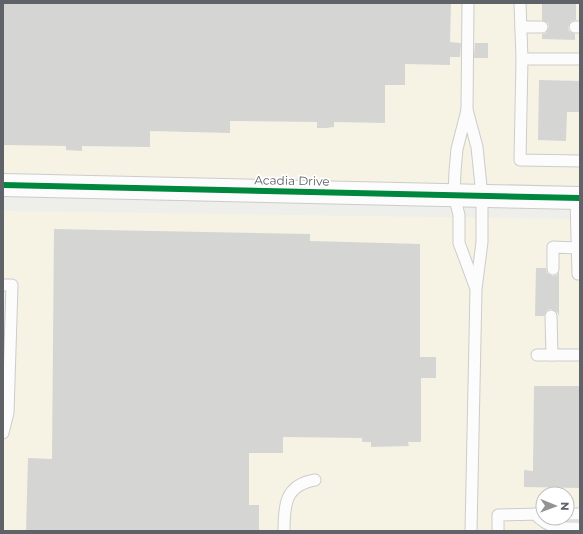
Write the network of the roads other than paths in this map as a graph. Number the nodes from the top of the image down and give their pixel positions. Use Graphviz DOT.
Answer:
graph roads {
  1 [pos="468,3"];
  2 [pos="520,3"];
  3 [pos="521,27"];
  4 [pos="542,27"];
  5 [pos="522,59"];
  6 [pos="580,59"];
  7 [pos="467,110"];
  8 [pos="580,161"];
  9 [pos="3,185"];
  10 [pos="454,195"];
  11 [pos="482,196"];
  12 [pos="578,198"];
  13 [pos="577,248"];
  14 [pos="553,269"];
  15 [pos="580,274"];
  16 [pos="3,285"];
  17 [pos="476,289"];
  18 [pos="551,316"];
  19 [pos="537,355"];
  20 [pos="552,355"];
  21 [pos="580,355"];
  22 [pos="3,433"];
  23 [pos="315,480"];
  24 [pos="535,514"];
  25 [pos="553,526"];
  26 [pos="580,528"];
  27 [pos="284,531"];
  28 [pos="471,531"];
  29 [pos="498,531"];
  1 -- 7 [label="lane"];
  2 -- 3 [label="lane"];
  3 -- 4 [label="lane"];
  3 -- 5 [label="lane"];
  5 -- 6 [label="lane"];
  5 -- 8 [label="lane"];
  7 -- 10 [label="lane"];
  7 -- 11 [label="lane"];
  9 -- 10 [label="street, Acadia Drive"];
  10 -- 11 [label="street, Acadia Drive"];
  10 -- 17 [label="lane"];
  11 -- 12 [label="street, Acadia Drive"];
  11 -- 17 [label="lane"];
  12 -- 13 [label="lane"];
  13 -- 14 [label="lane"];
  13 -- 15 [label="lane"];
  16 -- 22 [label="lane"];
  17 -- 28 [label="lane"];
  18 -- 20 [label="lane"];
  19 -- 20 [label="lane"];
  20 -- 21 [label="lane"];
  23 -- 27 [label="lane"];
  24 -- 29 [label="lane"];
  25 -- 26 [label="lane"];
}
